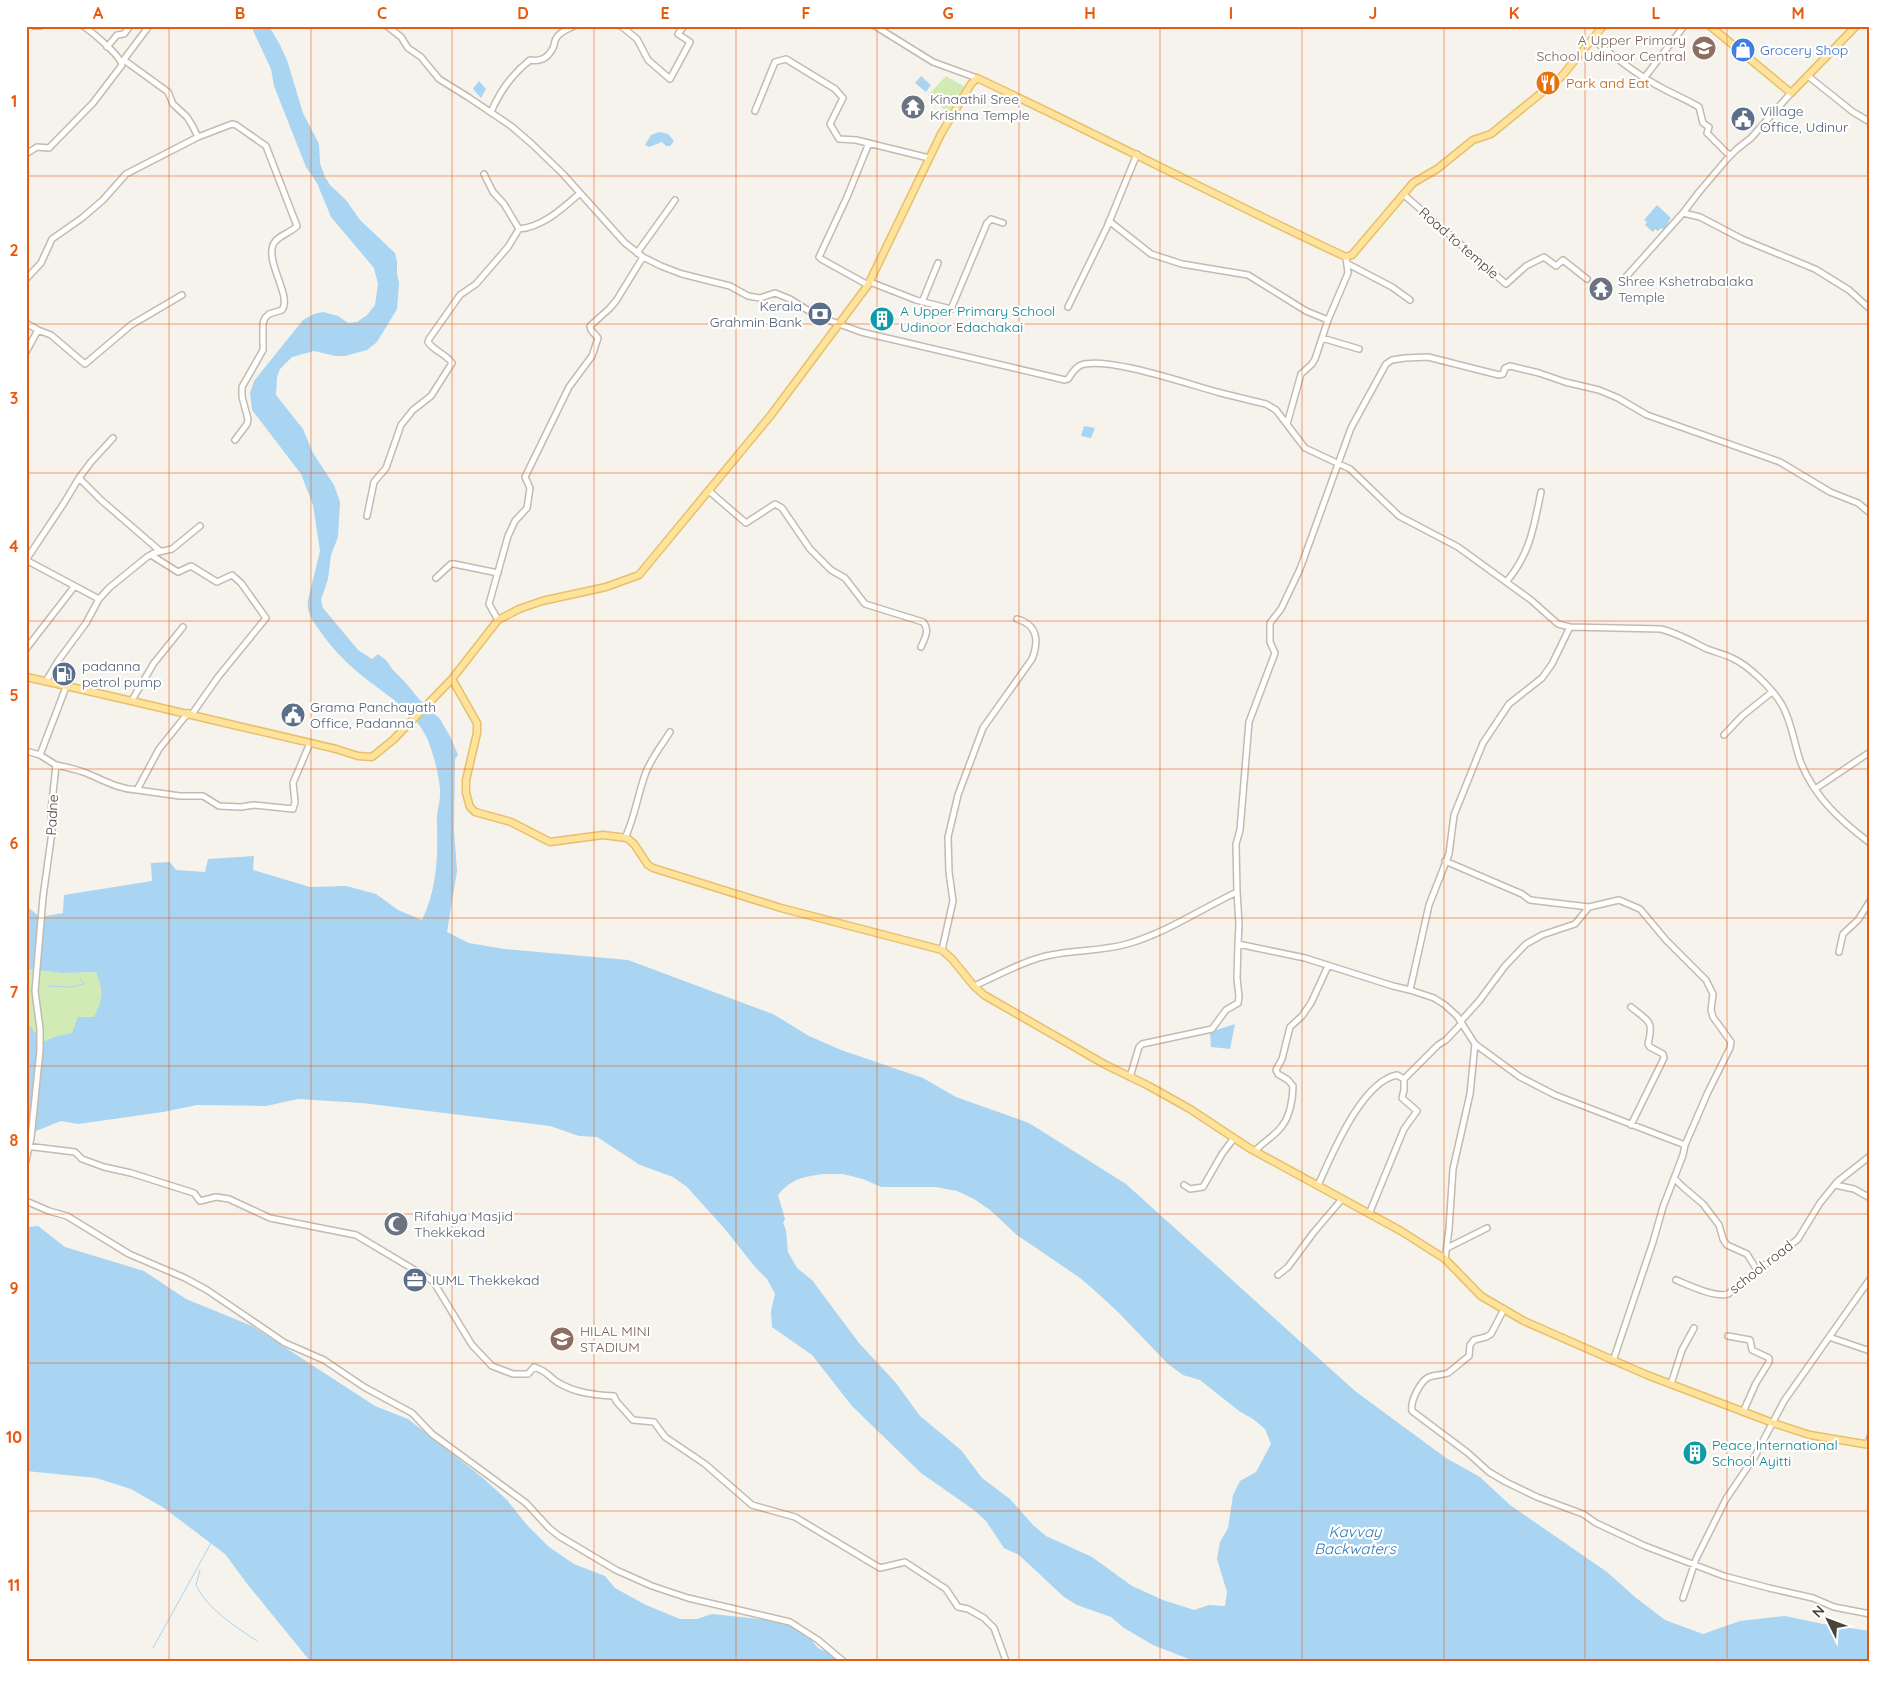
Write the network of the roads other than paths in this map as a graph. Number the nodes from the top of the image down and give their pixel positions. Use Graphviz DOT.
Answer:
graph roads {
  1 [pos="34,26"];
  2 [pos="40,26"];
  3 [pos="83,26"];
  4 [pos="130,26"];
  5 [pos="150,26"];
  6 [pos="387,26"];
  7 [pos="574,26"];
  8 [pos="621,26"];
  9 [pos="684,26"];
  10 [pos="875,26"];
  11 [pos="1603,26"];
  12 [pos="1684,26"];
  13 [pos="1710,26"];
  14 [pos="1856,26"];
  15 [pos="1592,39"];
  16 [pos="107,47"];
  17 [pos="123,61"];
  18 [pos="1808,76"];
  19 [pos="1645,77"];
  20 [pos="976,78"];
  21 [pos="1791,93"];
  22 [pos="755,111"];
  23 [pos="490,112"];
  24 [pos="1870,122"];
  25 [pos="198,137"];
  26 [pos="869,143"];
  27 [pos="26,154"];
  28 [pos="1137,154"];
  29 [pos="1730,156"];
  30 [pos="929,158"];
  31 [pos="484,174"];
  32 [pos="580,193"];
  33 [pos="1403,194"];
  34 [pos="675,200"];
  35 [pos="1683,213"];
  36 [pos="1003,222"];
  37 [pos="1109,222"];
  38 [pos="519,228"];
  39 [pos="637,254"];
  40 [pos="643,257"];
  41 [pos="1347,261"];
  42 [pos="938,263"];
  43 [pos="1625,278"];
  44 [pos="26,279"];
  45 [pos="1587,279"];
  46 [pos="869,283"];
  47 [pos="182,295"];
  48 [pos="1410,300"];
  49 [pos="922,302"];
  50 [pos="1068,307"];
  51 [pos="1870,308"];
  52 [pos="1328,320"];
  53 [pos="26,323"];
  54 [pos="838,325"];
  55 [pos="38,330"];
  56 [pos="1322,338"];
  57 [pos="1359,349"];
  58 [pos="26,352"];
  59 [pos="1287,424"];
  60 [pos="113,438"];
  61 [pos="236,440"];
  62 [pos="1337,462"];
  63 [pos="78,478"];
  64 [pos="709,490"];
  65 [pos="1541,492"];
  66 [pos="1870,513"];
  67 [pos="367,516"];
  68 [pos="200,526"];
  69 [pos="160,551"];
  70 [pos="151,555"];
  71 [pos="26,560"];
  72 [pos="498,573"];
  73 [pos="436,578"];
  74 [pos="1506,581"];
  75 [pos="74,587"];
  76 [pos="99,599"];
  77 [pos="1017,619"];
  78 [pos="498,620"];
  79 [pos="183,627"];
  80 [pos="1570,627"];
  81 [pos="921,647"];
  82 [pos="26,649"];
  83 [pos="26,677"];
  84 [pos="452,679"];
  85 [pos="46,681"];
  86 [pos="66,687"];
  87 [pos="1772,692"];
  88 [pos="132,700"];
  89 [pos="190,714"];
  90 [pos="670,732"];
  91 [pos="1724,735"];
  92 [pos="310,743"];
  93 [pos="26,751"];
  94 [pos="1870,752"];
  95 [pos="40,756"];
  96 [pos="56,765"];
  97 [pos="1815,789"];
  98 [pos="137,790"];
  99 [pos="625,838"];
  100 [pos="1870,843"];
  101 [pos="1445,861"];
  102 [pos="1237,892"];
  103 [pos="1870,901"];
  104 [pos="1589,907"];
  105 [pos="1238,944"];
  106 [pos="942,950"];
  107 [pos="1839,952"];
  108 [pos="1328,966"];
  109 [pos="974,986"];
  110 [pos="1410,990"];
  111 [pos="1631,1007"];
  112 [pos="1461,1022"];
  113 [pos="1475,1044"];
  114 [pos="1130,1076"];
  115 [pos="1404,1080"];
  116 [pos="1631,1125"];
  117 [pos="1234,1138"];
  118 [pos="28,1145"];
  119 [pos="1685,1145"];
  120 [pos="1255,1151"];
  121 [pos="1870,1156"];
  122 [pos="26,1161"];
  123 [pos="1674,1178"];
  124 [pos="1184,1185"];
  125 [pos="1318,1185"];
  126 [pos="1835,1185"];
  127 [pos="1870,1198"];
  128 [pos="1342,1199"];
  129 [pos="26,1201"];
  130 [pos="1369,1214"];
  131 [pos="1487,1228"];
  132 [pos="1447,1248"];
  133 [pos="1445,1259"];
  134 [pos="1757,1270"];
  135 [pos="1278,1275"];
  136 [pos="1870,1279"];
  137 [pos="1676,1280"];
  138 [pos="1504,1309"];
  139 [pos="1694,1328"];
  140 [pos="1728,1336"];
  141 [pos="1829,1337"];
  142 [pos="1870,1351"];
  143 [pos="1613,1361"];
  144 [pos="1671,1384"];
  145 [pos="1742,1412"];
  146 [pos="1773,1423"];
  147 [pos="1870,1437"];
  148 [pos="1869,1445"];
  149 [pos="1694,1564"];
  150 [pos="1683,1598"];
  151 [pos="1870,1614"];
  152 [pos="844,1661"];
  153 [pos="1006,1661"];
  1 -- 2 [label="street"];
  3 -- 16 [label="street"];
  4 -- 16 [label="street"];
  5 -- 17 [label="street"];
  6 -- 23 [label="street"];
  7 -- 23 [label="street"];
  8 -- 9 [label="street"];
  10 -- 20 [label="street"];
  11 -- 15 [label="main road"];
  12 -- 19 [label="street"];
  13 -- 21 [label="main road"];
  14 -- 18 [label="main road"];
  15 -- 19 [label="street"];
  15 -- 33 [label="main road"];
  16 -- 17 [label="street"];
  17 -- 25 [label="street"];
  17 -- 27 [label="street"];
  18 -- 21 [label="main road"];
  18 -- 24 [label="street"];
  19 -- 29 [label="street"];
  20 -- 28 [label="main road"];
  20 -- 30 [label="main road"];
  21 -- 29 [label="street"];
  22 -- 26 [label="street"];
  23 -- 32 [label="street"];
  25 -- 44 [label="street"];
  25 -- 61 [label="street"];
  26 -- 30 [label="street"];
  26 -- 46 [label="street"];
  28 -- 37 [label="street"];
  28 -- 41 [label="main road"];
  29 -- 35 [label="street"];
  30 -- 46 [label="main road"];
  31 -- 38 [label="street"];
  32 -- 38 [label="street"];
  32 -- 39 [label="street"];
  33 -- 41 [label="main road"];
  33 -- 45 [label="street, Road to temple"];
  34 -- 39 [label="street"];
  35 -- 43 [label="street"];
  35 -- 51 [label="street"];
  36 -- 49 [label="street"];
  37 -- 50 [label="street"];
  37 -- 52 [label="street"];
  38 -- 67 [label="street"];
  39 -- 40 [label="street"];
  40 -- 54 [label="street"];
  40 -- 72 [label="street"];
  41 -- 48 [label="street"];
  41 -- 52 [label="street"];
  42 -- 49 [label="street"];
  46 -- 49 [label="street"];
  46 -- 54 [label="main road"];
  47 -- 55 [label="street"];
  52 -- 56 [label="street"];
  53 -- 55 [label="street"];
  54 -- 59 [label="street"];
  54 -- 64 [label="main road"];
  55 -- 58 [label="street"];
  56 -- 57 [label="street"];
  56 -- 59 [label="street"];
  59 -- 62 [label="street"];
  60 -- 63 [label="street"];
  62 -- 66 [label="street"];
  62 -- 74 [label="street"];
  62 -- 102 [label="street"];
  63 -- 69 [label="street"];
  63 -- 71 [label="street"];
  64 -- 78 [label="main road"];
  64 -- 81 [label="street"];
  65 -- 74 [label="street"];
  68 -- 69 [label="street"];
  69 -- 70 [label="street"];
  70 -- 76 [label="street"];
  70 -- 89 [label="street"];
  71 -- 75 [label="street"];
  72 -- 73 [label="street"];
  72 -- 78 [label="street"];
  74 -- 80 [label="street"];
  75 -- 76 [label="street"];
  75 -- 82 [label="street"];
  76 -- 85 [label="street"];
  77 -- 106 [label="street"];
  78 -- 84 [label="main road"];
  79 -- 88 [label="street"];
  80 -- 87 [label="street"];
  80 -- 101 [label="street"];
  83 -- 85 [label="main road"];
  84 -- 92 [label="main road"];
  84 -- 99 [label="main road"];
  85 -- 86 [label="main road"];
  86 -- 88 [label="main road"];
  86 -- 95 [label="street"];
  87 -- 91 [label="street"];
  87 -- 97 [label="street"];
  88 -- 89 [label="main road"];
  89 -- 92 [label="main road"];
  89 -- 98 [label="street"];
  90 -- 99 [label="street"];
  92 -- 98 [label="street"];
  93 -- 95 [label="street"];
  94 -- 97 [label="street"];
  95 -- 96 [label="street"];
  96 -- 98 [label="street"];
  96 -- 118 [label="street, Padne"];
  97 -- 100 [label="street"];
  99 -- 106 [label="main road"];
  101 -- 104 [label="street"];
  101 -- 110 [label="street"];
  102 -- 105 [label="street"];
  102 -- 109 [label="street"];
  103 -- 107 [label="street"];
  104 -- 112 [label="street"];
  104 -- 119 [label="street"];
  105 -- 108 [label="street"];
  105 -- 114 [label="street"];
  106 -- 109 [label="main road"];
  108 -- 110 [label="street"];
  108 -- 120 [label="street"];
  109 -- 114 [label="main road"];
  110 -- 112 [label="street"];
  111 -- 116 [label="street"];
  112 -- 113 [label="street"];
  112 -- 115 [label="street"];
  113 -- 116 [label="street"];
  113 -- 132 [label="street"];
  114 -- 117 [label="main road"];
  115 -- 125 [label="street"];
  115 -- 130 [label="street"];
  116 -- 119 [label="street"];
  117 -- 120 [label="main road"];
  117 -- 124 [label="street"];
  118 -- 122 [label="street, Padne"];
  118 -- 153 [label="street"];
  119 -- 123 [label="street"];
  120 -- 125 [label="main road"];
  121 -- 126 [label="street, school road"];
  123 -- 134 [label="street"];
  123 -- 143 [label="street"];
  125 -- 128 [label="main road"];
  126 -- 127 [label="street"];
  126 -- 134 [label="street, school road"];
  128 -- 130 [label="main road"];
  128 -- 135 [label="street"];
  129 -- 152 [label="street"];
  130 -- 133 [label="main road"];
  131 -- 132 [label="street"];
  132 -- 133 [label="street"];
  133 -- 138 [label="main road"];
  134 -- 137 [label="street, school road"];
  136 -- 141 [label="street"];
  138 -- 143 [label="main road"];
  138 -- 149 [label="street"];
  139 -- 144 [label="street"];
  140 -- 145 [label="street"];
  141 -- 142 [label="street"];
  141 -- 146 [label="street"];
  143 -- 144 [label="main road"];
  144 -- 145 [label="main road"];
  145 -- 146 [label="main road"];
  146 -- 148 [label="main road"];
  146 -- 149 [label="street"];
  147 -- 148 [label="street"];
  149 -- 150 [label="street"];
  149 -- 151 [label="street"];
}
